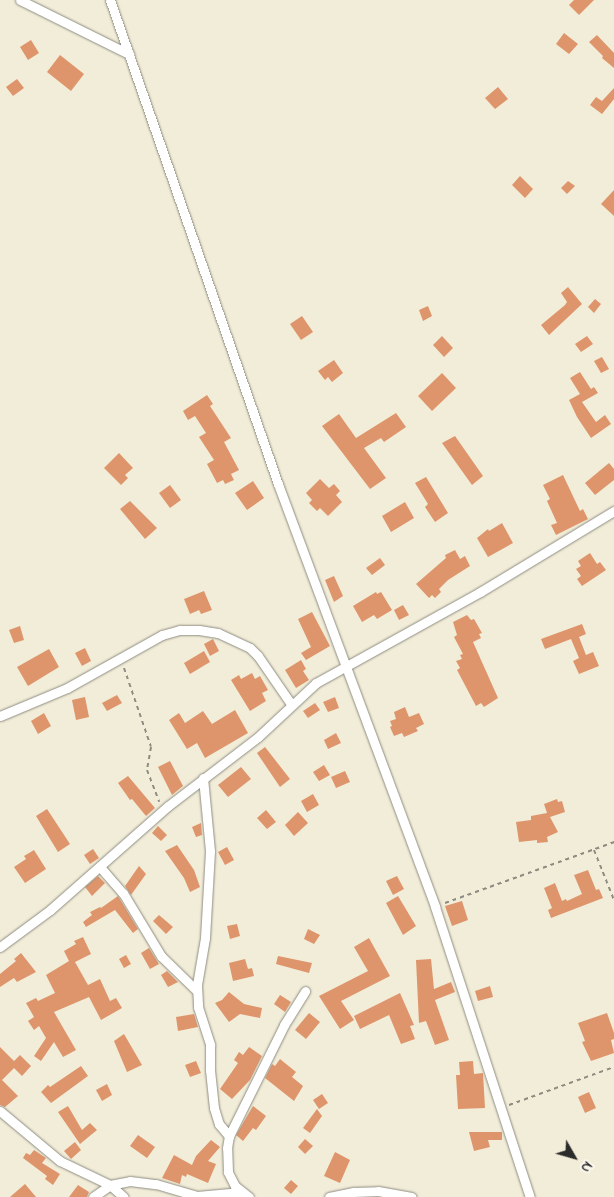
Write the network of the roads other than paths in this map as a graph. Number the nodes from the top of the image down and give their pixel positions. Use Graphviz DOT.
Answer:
graph roads {
  1 [pos="20,0"];
  2 [pos="110,0"];
  3 [pos="129,54"];
  4 [pos="614,511"];
  5 [pos="347,667"];
  6 [pos="292,704"];
  7 [pos="0,716"];
  8 [pos="203,778"];
  9 [pos="100,867"];
  10 [pos="0,947"];
  11 [pos="197,991"];
  12 [pos="305,991"];
  13 [pos="0,1111"];
  14 [pos="229,1136"];
  15 [pos="110,1185"];
  16 [pos="241,1192"];
  17 [pos="225,1196"];
  18 [pos="93,1197"];
  19 [pos="124,1197"];
  20 [pos="249,1197"];
  21 [pos="329,1197"];
  22 [pos="411,1197"];
  23 [pos="530,1197"];
  1 -- 3 [label="street"];
  2 -- 3 [label="street"];
  3 -- 5 [label="street"];
  4 -- 5 [label="street"];
  5 -- 6 [label="street"];
  5 -- 23 [label="street"];
  6 -- 7 [label="street"];
  6 -- 8 [label="street"];
  8 -- 9 [label="street"];
  8 -- 11 [label="street"];
  9 -- 10 [label="street"];
  9 -- 11 [label="street"];
  11 -- 14 [label="street"];
  12 -- 14 [label="street"];
  13 -- 15 [label="street"];
  14 -- 16 [label="street"];
  15 -- 17 [label="street"];
  15 -- 18 [label="street"];
  15 -- 19 [label="street"];
  16 -- 17 [label="street"];
  16 -- 20 [label="street"];
  21 -- 22 [label="street"];
}
